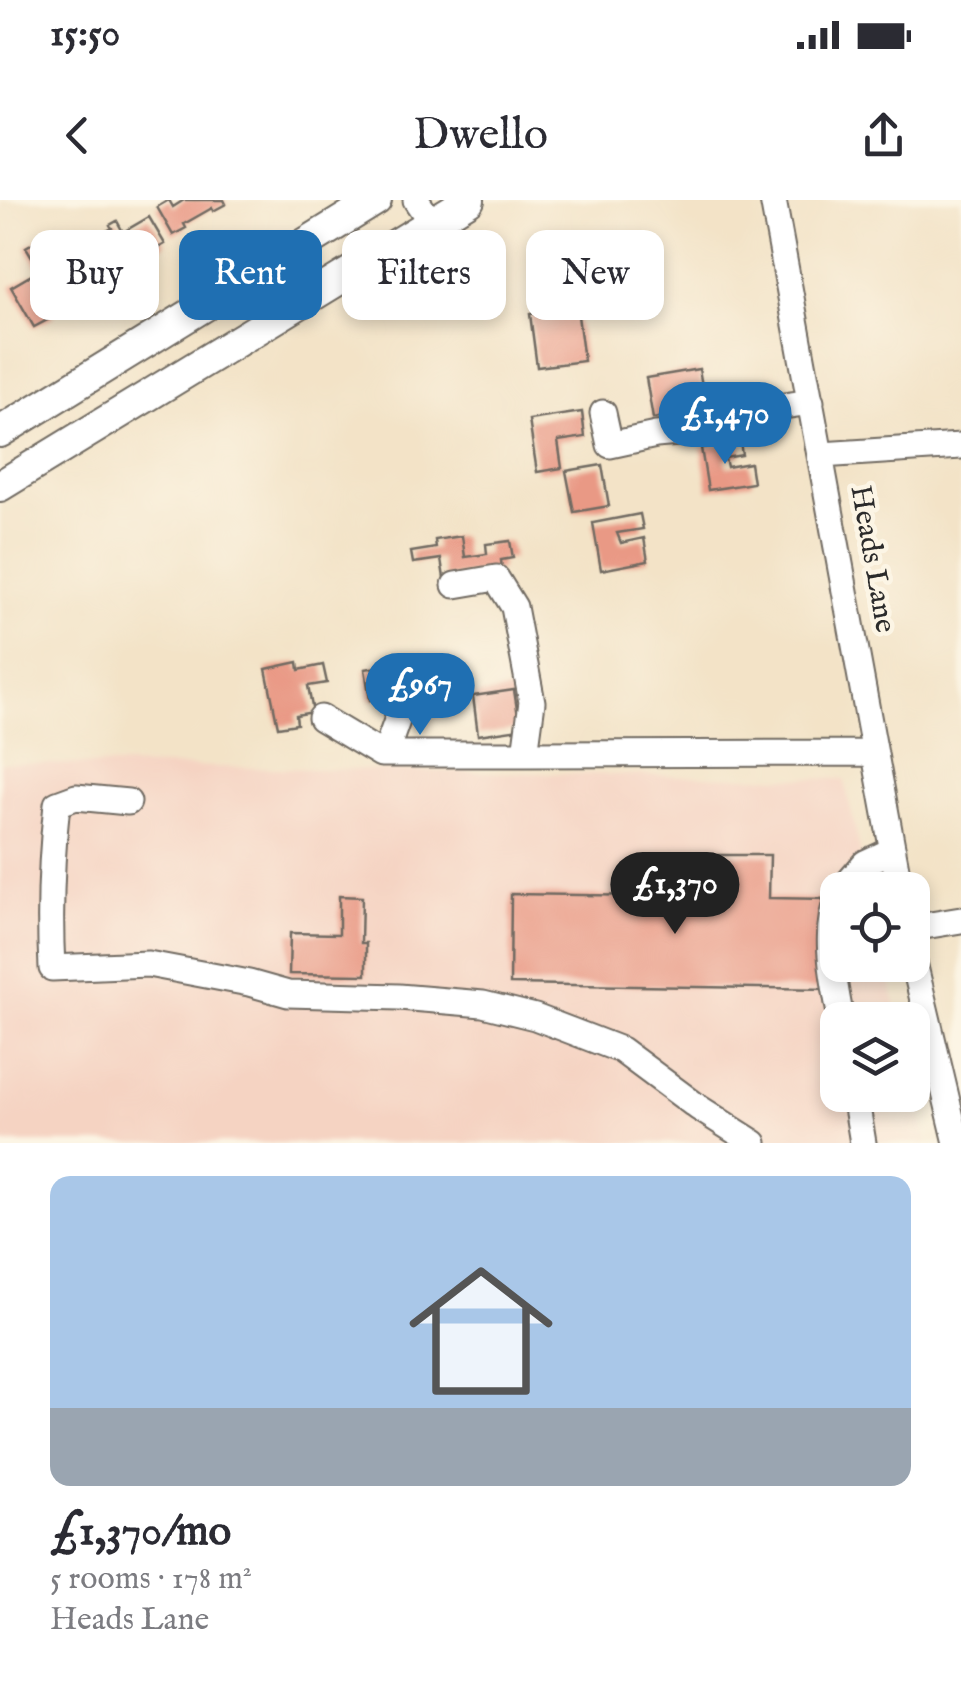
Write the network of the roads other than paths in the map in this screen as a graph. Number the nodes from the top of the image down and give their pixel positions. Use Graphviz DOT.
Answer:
graph roads {
  1 [pos="376,200"];
  2 [pos="469,200"];
  3 [pos="774,200"];
  4 [pos="424,211"];
  5 [pos="811,402"];
  6 [pos="603,413"];
  7 [pos="0,432"];
  8 [pos="961,446"];
  9 [pos="821,455"];
  10 [pos="0,486"];
  11 [pos="455,585"];
  12 [pos="403,704"];
  13 [pos="321,718"];
  14 [pos="385,754"];
  15 [pos="525,754"];
  16 [pos="873,754"];
  17 [pos="128,802"];
  18 [pos="893,850"];
  19 [pos="857,872"];
  20 [pos="897,872"];
  21 [pos="961,920"];
  22 [pos="930,925"];
  23 [pos="919,982"];
  24 [pos="857,1112"];
  25 [pos="754,1143"];
  26 [pos="863,1143"];
  27 [pos="957,1143"];
  1 -- 7 [label="main road"];
  2 -- 4 [label="main road"];
  3 -- 5 [label="street, Heads Lane"];
  4 -- 10 [label="main road"];
  5 -- 6 [label="street"];
  5 -- 9 [label="street, Heads Lane"];
  8 -- 9 [label="street"];
  9 -- 16 [label="street, Heads Lane"];
  11 -- 15 [label="street"];
  12 -- 14 [label="street"];
  13 -- 14 [label="street"];
  14 -- 15 [label="street"];
  15 -- 16 [label="street"];
  16 -- 18 [label="street, Heads Lane"];
  17 -- 25 [label="street"];
  18 -- 19 [label="street"];
  18 -- 20 [label="street, Heads Lane"];
  21 -- 22 [label="street"];
  23 -- 27 [label="street"];
  24 -- 26 [label="street"];
}
